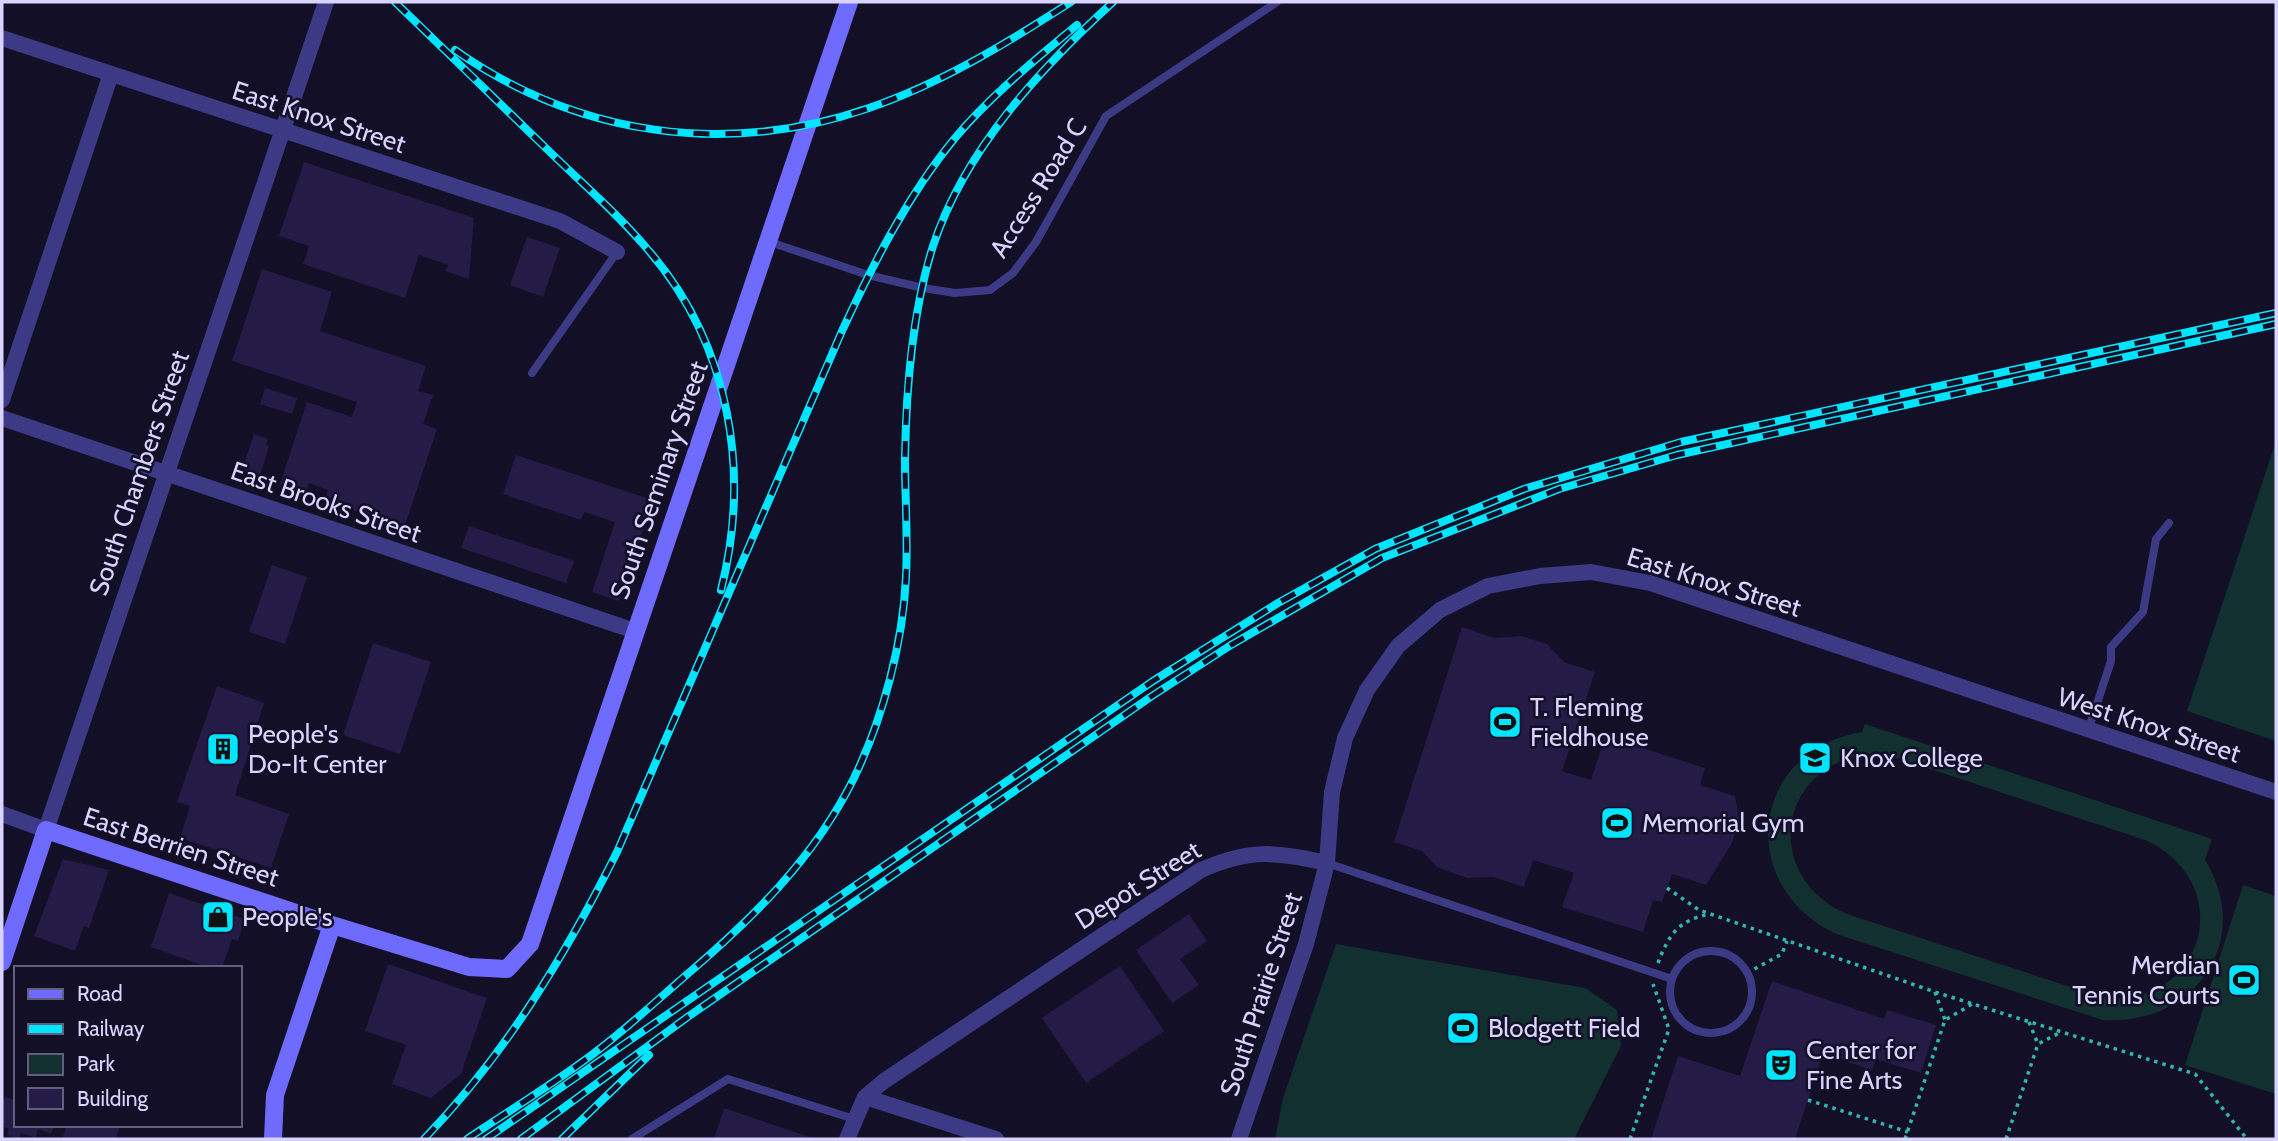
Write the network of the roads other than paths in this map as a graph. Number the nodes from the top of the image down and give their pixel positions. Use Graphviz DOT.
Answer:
graph roads {
  1 [pos="326,2"];
  2 [pos="849,2"];
  3 [pos="1277,2"];
  4 [pos="2,38"];
  5 [pos="111,74"];
  6 [pos="284,132"];
  7 [pos="767,241"];
  8 [pos="617,252"];
  9 [pos="532,373"];
  10 [pos="2,400"];
  11 [pos="2,418"];
  12 [pos="166,474"];
  13 [pos="2169,523"];
  14 [pos="635,631"];
  15 [pos="2007,705"];
  16 [pos="2088,731"];
  17 [pos="2276,792"];
  18 [pos="2,814"];
  19 [pos="46,830"];
  20 [pos="1327,863"];
  21 [pos="332,925"];
  22 [pos="2,962"];
  23 [pos="507,969"];
  24 [pos="1672,979"];
  25 [pos="865,1097"];
  26 [pos="853,1119"];
  27 [pos="273,1139"];
  28 [pos="632,1139"];
  29 [pos="847,1139"];
  30 [pos="996,1139"];
  31 [pos="1239,1139"];
  1 -- 6 [label="street, South Chambers Street"];
  2 -- 7 [label="street, South Seminary Street"];
  3 -- 7 [label="lane, Access Road C"];
  4 -- 5 [label="street, East Knox Street"];
  5 -- 6 [label="street, East Knox Street"];
  5 -- 10 [label="street"];
  6 -- 8 [label="street, East Knox Street"];
  6 -- 12 [label="street, South Chambers Street"];
  7 -- 14 [label="street, South Seminary Street"];
  8 -- 9 [label="lane"];
  11 -- 12 [label="street, East Brooks Street"];
  12 -- 14 [label="street, East Brooks Street"];
  12 -- 19 [label="street, South Chambers Street"];
  13 -- 16 [label="lane"];
  14 -- 23 [label="street, South Seminary Street"];
  15 -- 16 [label="street, West Knox Street"];
  15 -- 20 [label="street, East Knox Street"];
  16 -- 17 [label="street, West Knox Street"];
  18 -- 19 [label="street, East Berrien Street"];
  19 -- 21 [label="street, East Berrien Street"];
  19 -- 22 [label="street, South Chambers Street"];
  20 -- 24 [label="lane, Depot Street"];
  20 -- 25 [label="street, Depot Street"];
  20 -- 31 [label="street, South Prairie Street"];
  21 -- 23 [label="street, East Berrien Street"];
  21 -- 27 [label="street"];
  24 -- 24 [label="lane"];
  25 -- 26 [label="street"];
  25 -- 30 [label="street"];
  26 -- 28 [label="lane"];
  26 -- 29 [label="street"];
}
